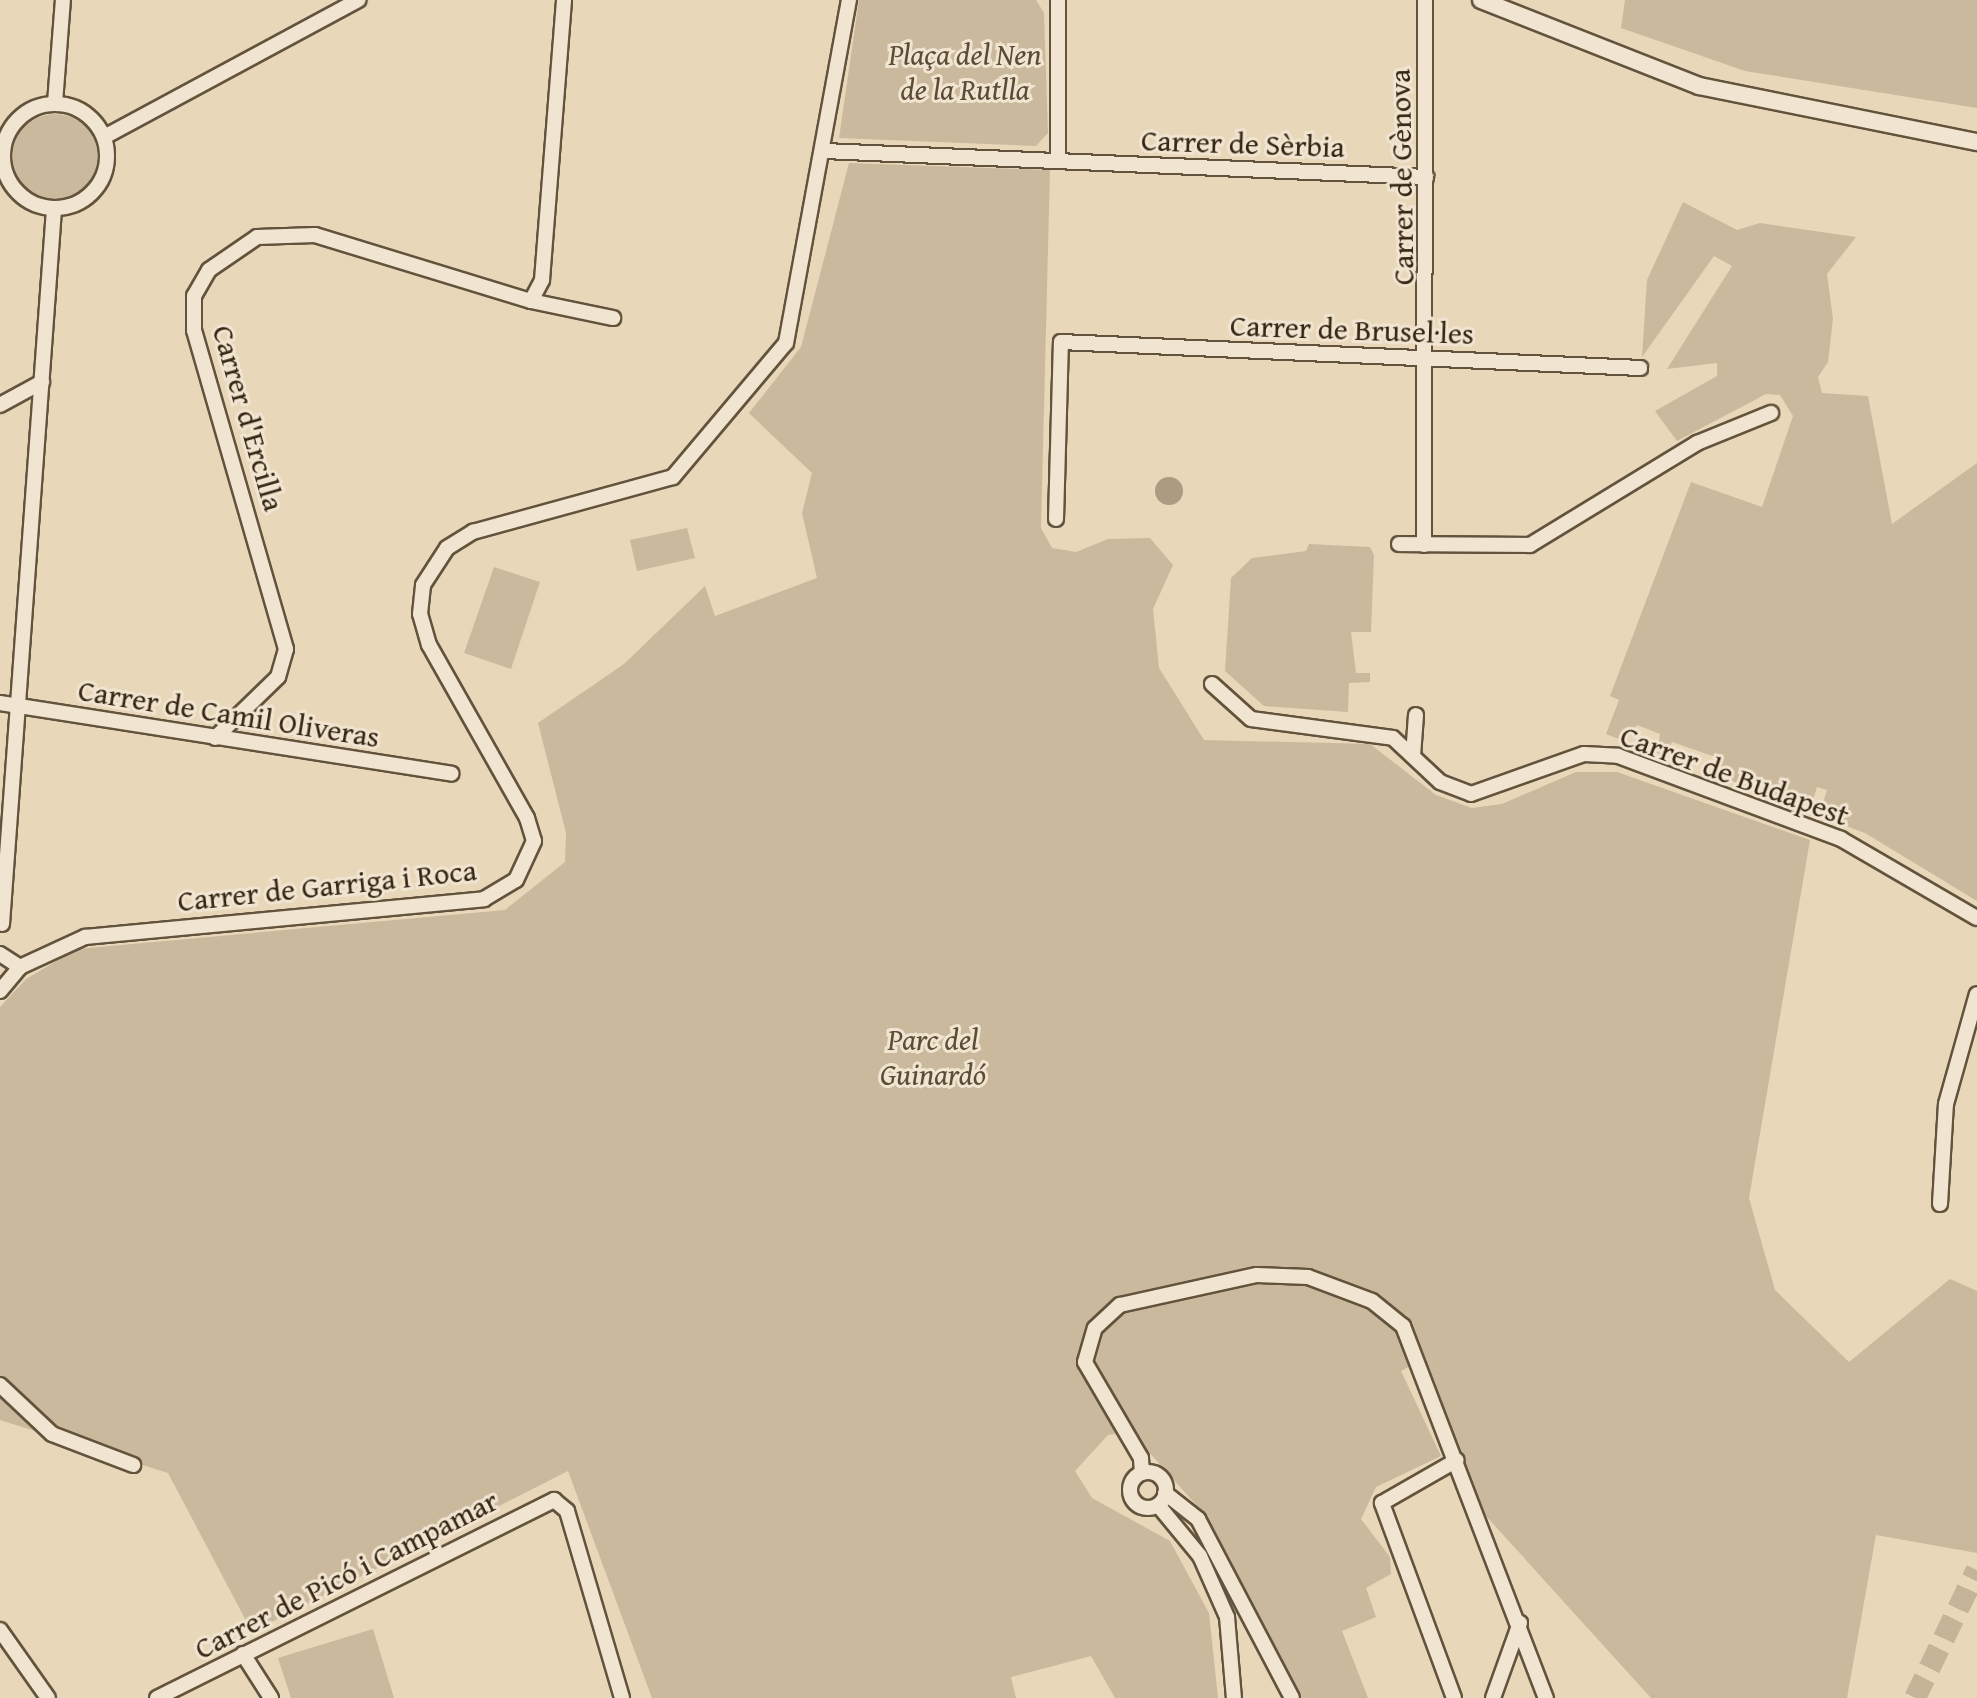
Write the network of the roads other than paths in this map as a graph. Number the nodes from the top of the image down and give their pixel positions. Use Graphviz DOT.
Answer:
graph roads {
  1 [pos="63,0"];
  2 [pos="358,0"];
  3 [pos="564,0"];
  4 [pos="849,0"];
  5 [pos="1058,0"];
  6 [pos="1425,0"];
  7 [pos="1481,0"];
  8 [pos="55,103"];
  9 [pos="104,137"];
  10 [pos="1977,142"];
  11 [pos="2,146"];
  12 [pos="824,151"];
  13 [pos="1058,159"];
  14 [pos="1426,177"];
  15 [pos="6,190"];
  16 [pos="54,209"];
  17 [pos="531,301"];
  18 [pos="613,318"];
  19 [pos="1429,357"];
  20 [pos="1640,368"];
  21 [pos="42,382"];
  22 [pos="0,405"];
  23 [pos="1771,413"];
  24 [pos="1056,519"];
  25 [pos="1399,544"];
  26 [pos="1424,545"];
  27 [pos="1212,684"];
  28 [pos="6,704"];
  29 [pos="1416,715"];
  30 [pos="215,738"];
  31 [pos="1413,756"];
  32 [pos="451,774"];
  33 [pos="1977,918"];
  34 [pos="2,924"];
  35 [pos="0,954"];
  36 [pos="20,967"];
  37 [pos="0,991"];
  38 [pos="1977,994"];
  39 [pos="1940,1204"];
  40 [pos="0,1385"];
  41 [pos="1457,1460"];
  42 [pos="133,1465"];
  43 [pos="1142,1473"];
  44 [pos="1162,1499"];
  45 [pos="1520,1623"];
  46 [pos="0,1630"];
  47 [pos="243,1654"];
  48 [pos="48,1698"];
  49 [pos="157,1698"];
  50 [pos="271,1698"];
  51 [pos="622,1698"];
  52 [pos="1234,1698"];
  53 [pos="1292,1698"];
  54 [pos="1454,1698"];
  55 [pos="1493,1698"];
  56 [pos="1546,1698"];
  1 -- 8 [label="street"];
  2 -- 9 [label="street"];
  3 -- 17 [label="street"];
  4 -- 12 [label="street, Carrer de Garriga i Roca"];
  5 -- 13 [label="street"];
  6 -- 14 [label="street, Carrer de Gènova"];
  7 -- 10 [label="street"];
  8 -- 9 [label="street"];
  8 -- 11 [label="street"];
  9 -- 16 [label="street"];
  11 -- 15 [label="street"];
  12 -- 13 [label="street, Carrer de Sèrbia"];
  12 -- 36 [label="street, Carrer de Garriga i Roca"];
  13 -- 14 [label="street, Carrer de Sèrbia"];
  14 -- 19 [label="street, Carrer de Gènova"];
  15 -- 16 [label="street"];
  16 -- 21 [label="street"];
  17 -- 18 [label="street, Carrer d'Ercilla"];
  17 -- 30 [label="street, Carrer d'Ercilla"];
  19 -- 20 [label="street, Carrer de Brusel·les"];
  19 -- 24 [label="street, Carrer de Brusel·les"];
  19 -- 26 [label="street, Carrer de Gènova"];
  21 -- 22 [label="street"];
  21 -- 28 [label="street"];
  23 -- 26 [label="street"];
  25 -- 26 [label="street"];
  27 -- 31 [label="street, Carrer de Budapest"];
  28 -- 30 [label="street, Carrer de Camil Oliveras"];
  28 -- 34 [label="street"];
  29 -- 31 [label="street"];
  30 -- 32 [label="street, Carrer de Camil Oliveras"];
  31 -- 33 [label="street, Carrer de Budapest"];
  35 -- 36 [label="street"];
  36 -- 37 [label="street"];
  38 -- 39 [label="street"];
  40 -- 42 [label="street"];
  41 -- 43 [label="street"];
  41 -- 45 [label="street"];
  41 -- 54 [label="street"];
  43 -- 44 [label="street"];
  43 -- 44 [label="street"];
  44 -- 52 [label="street"];
  44 -- 53 [label="street"];
  45 -- 55 [label="street"];
  45 -- 56 [label="street"];
  46 -- 48 [label="street"];
  47 -- 49 [label="street, Carrer de Picó i Campamar"];
  47 -- 50 [label="street"];
  47 -- 51 [label="street, Carrer de Picó i Campamar"];
}
